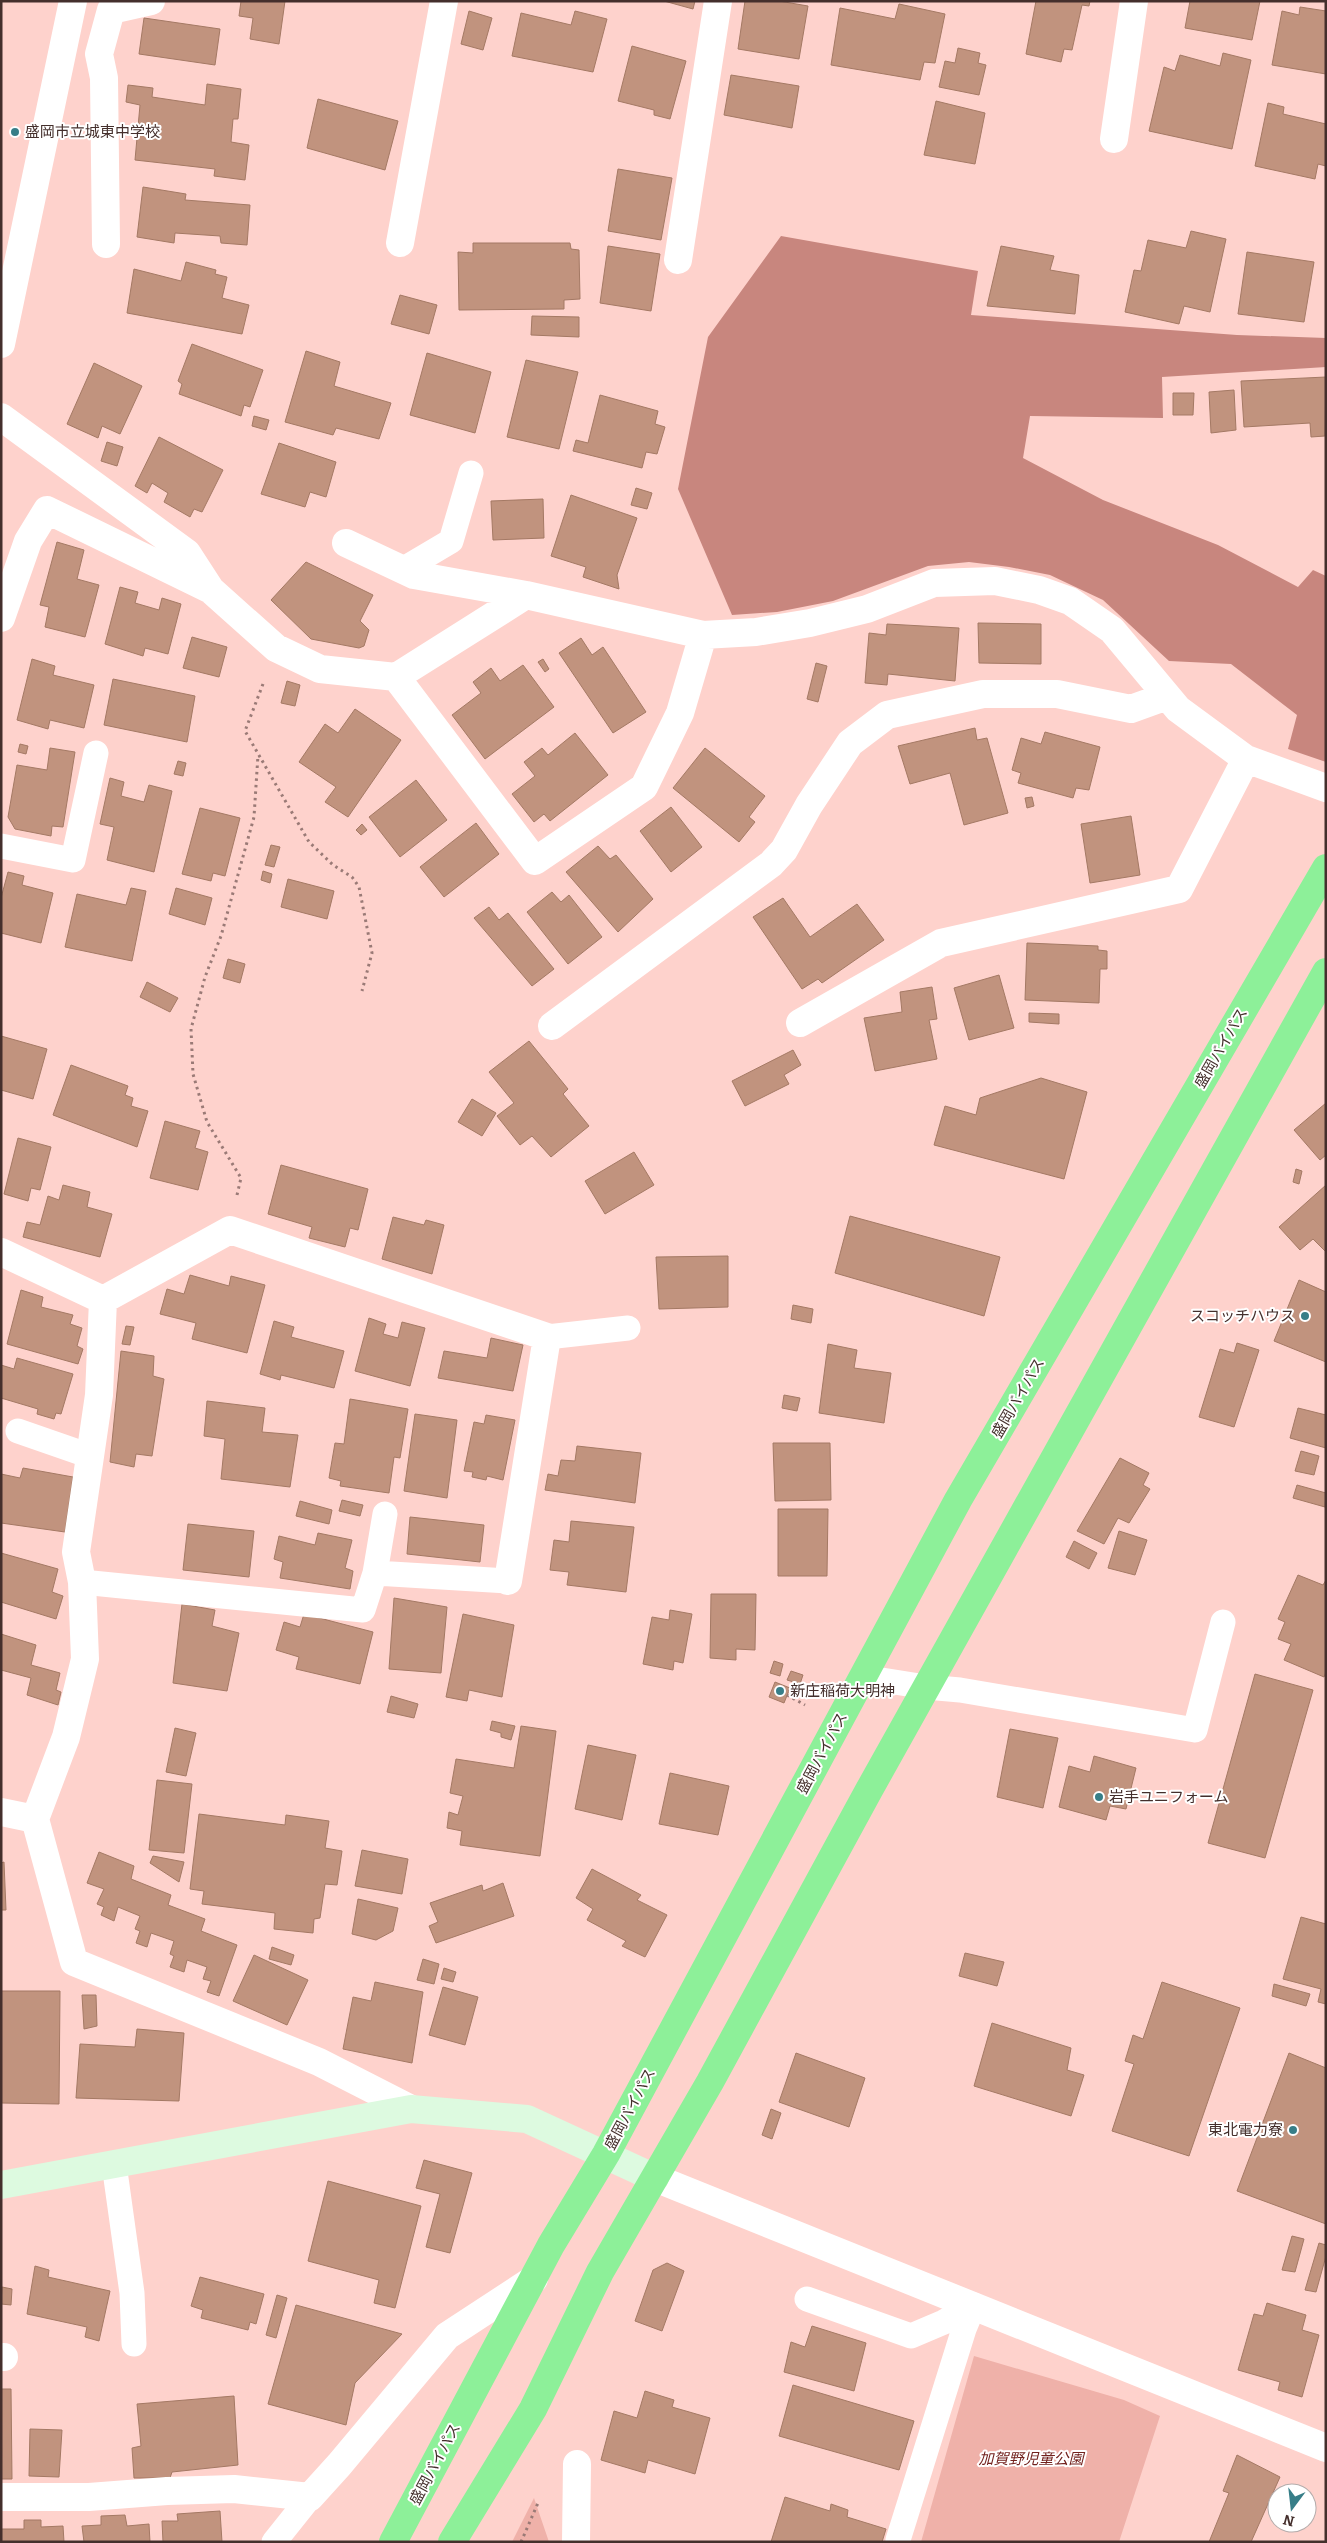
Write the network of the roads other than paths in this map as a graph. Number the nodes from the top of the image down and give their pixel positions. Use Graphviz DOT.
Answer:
graph roads {
  1 [pos="73,1"];
  2 [pos="151,1"];
  3 [pos="444,1"];
  4 [pos="718,1"];
  5 [pos="1134,1"];
  6 [pos="1114,139"];
  7 [pos="400,243"];
  8 [pos="106,244"];
  9 [pos="678,260"];
  10 [pos="1,344"];
  11 [pos="1,417"];
  12 [pos="471,473"];
  13 [pos="346,543"];
  14 [pos="402,570"];
  15 [pos="211,590"];
  16 [pos="526,595"];
  17 [pos="1,618"];
  18 [pos="703,635"];
  19 [pos="396,677"];
  20 [pos="1167,696"];
  21 [pos="96,753"];
  22 [pos="1246,759"];
  23 [pos="1326,788"];
  24 [pos="1,846"];
  25 [pos="1326,868"];
  26 [pos="1326,972"];
  27 [pos="800,1023"];
  28 [pos="552,1026"];
  29 [pos="1,1252"];
  30 [pos="103,1300"];
  31 [pos="628,1328"];
  32 [pos="547,1337"];
  33 [pos="18,1431"];
  34 [pos="90,1456"];
  35 [pos="385,1514"];
  36 [pos="375,1574"];
  37 [pos="508,1581"];
  38 [pos="82,1582"];
  39 [pos="1223,1622"];
  40 [pos="863,1677"];
  41 [pos="926,1687"];
  42 [pos="1,1812"];
  43 [pos="35,1819"];
  44 [pos="411,2109"];
  45 [pos="606,2154"];
  46 [pos="114,2164"];
  47 [pos="655,2178"];
  48 [pos="1,2184"];
  49 [pos="534,2279"];
  50 [pos="807,2299"];
  51 [pos="974,2305"];
  52 [pos="134,2344"];
  53 [pos="1326,2448"];
  54 [pos="577,2464"];
  55 [pos="1,2497"];
  56 [pos="310,2497"];
  57 [pos="898,2540"];
  58 [pos="274,2542"];
  59 [pos="393,2542"];
  60 [pos="452,2542"];
  61 [pos="576,2542"];
  1 -- 10 [label="street"];
  2 -- 8 [label="street"];
  3 -- 7 [label="street"];
  4 -- 9 [label="street"];
  5 -- 6 [label="street"];
  11 -- 15 [label="street"];
  12 -- 14 [label="lane"];
  13 -- 14 [label="street"];
  14 -- 16 [label="street"];
  15 -- 17 [label="street"];
  15 -- 19 [label="street"];
  16 -- 18 [label="street"];
  16 -- 19 [label="street"];
  18 -- 19 [label="street"];
  18 -- 20 [label="street"];
  20 -- 22 [label="street"];
  20 -- 28 [label="street"];
  21 -- 24 [label="lane"];
  22 -- 23 [label="street"];
  22 -- 27 [label="street"];
  25 -- 40 [label="highway, 盛岡バイパス"];
  26 -- 41 [label="highway"];
  29 -- 30 [label="street"];
  30 -- 32 [label="street"];
  30 -- 34 [label="street"];
  31 -- 32 [label="lane"];
  32 -- 37 [label="street"];
  33 -- 34 [label="lane"];
  34 -- 38 [label="street"];
  35 -- 36 [label="lane"];
  36 -- 37 [label="lane"];
  36 -- 38 [label="lane"];
  38 -- 43 [label="street"];
  39 -- 41 [label="lane"];
  40 -- 41 [label="lane"];
  40 -- 45 [label="highway, 盛岡バイパス"];
  41 -- 47 [label="highway"];
  42 -- 43 [label="street"];
  43 -- 44 [label="street"];
  44 -- 45 [label="street"];
  44 -- 46 [label="street"];
  45 -- 47 [label="street"];
  45 -- 49 [label="highway, 盛岡バイパス"];
  46 -- 48 [label="street"];
  46 -- 52 [label="lane"];
  47 -- 51 [label="street"];
  47 -- 60 [label="highway"];
  49 -- 56 [label="street"];
  49 -- 59 [label="highway, 盛岡バイパス"];
  50 -- 51 [label="lane"];
  51 -- 53 [label="street"];
  51 -- 57 [label="lane"];
  54 -- 61 [label="street"];
  55 -- 56 [label="street"];
  56 -- 58 [label="lane"];
}
